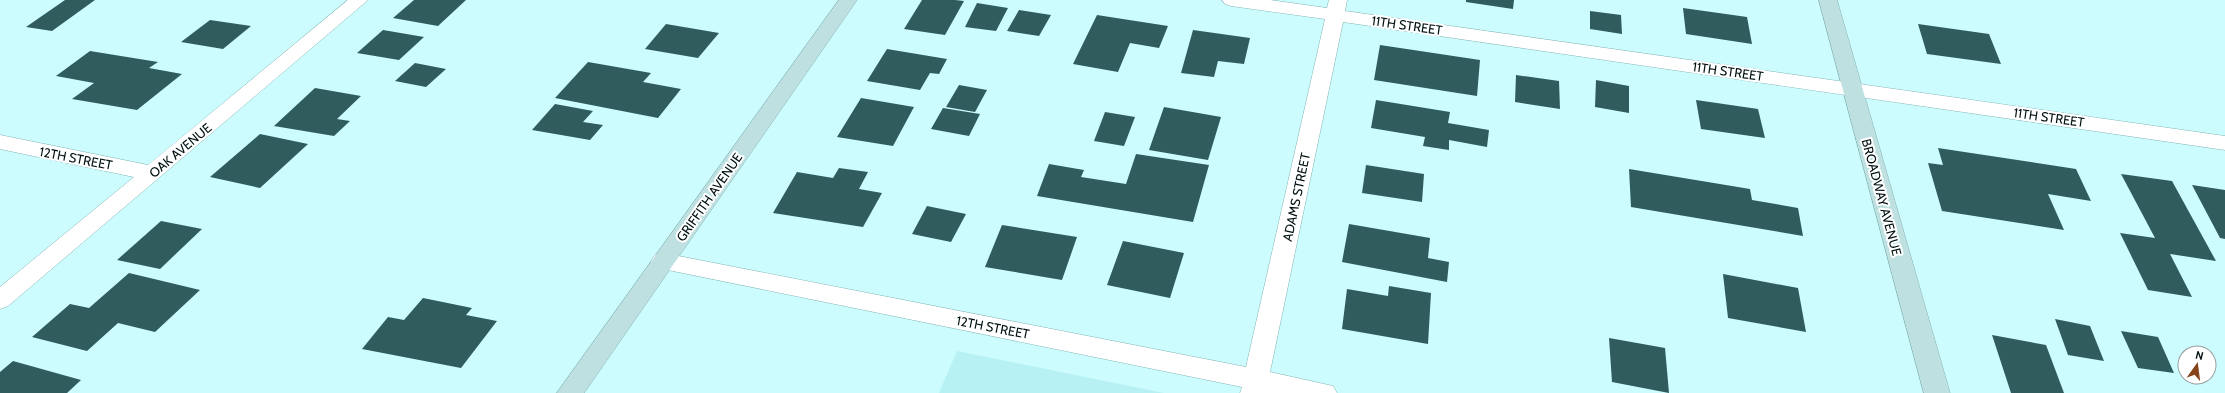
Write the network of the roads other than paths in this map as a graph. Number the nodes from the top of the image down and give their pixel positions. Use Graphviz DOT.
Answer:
graph roads {
  1 [pos="359,0"];
  2 [pos="848,0"];
  3 [pos="1231,0"];
  4 [pos="1828,0"];
  5 [pos="1336,7"];
  6 [pos="1853,89"];
  7 [pos="0,142"];
  8 [pos="2225,143"];
  9 [pos="152,173"];
  10 [pos="663,261"];
  11 [pos="0,300"];
  12 [pos="1255,386"];
  13 [pos="570,393"];
  14 [pos="1324,393"];
  15 [pos="1937,393"];
  1 -- 9 [label="street, OAK AVENUE"];
  2 -- 10 [label="main road, GRIFFITH AVENUE"];
  3 -- 5 [label="street, 11TH STREET"];
  4 -- 6 [label="main road, BROADWAY AVENUE"];
  5 -- 6 [label="street, 11TH STREET"];
  5 -- 12 [label="street, ADAMS STREET"];
  6 -- 8 [label="street, 11TH STREET"];
  6 -- 15 [label="main road, BROADWAY AVENUE"];
  7 -- 9 [label="street, 12TH STREET"];
  9 -- 11 [label="street, OAK AVENUE"];
  10 -- 12 [label="street, 12TH STREET"];
  10 -- 13 [label="main road, GRIFFITH AVENUE"];
  12 -- 14 [label="street, 12TH STREET"];
}
